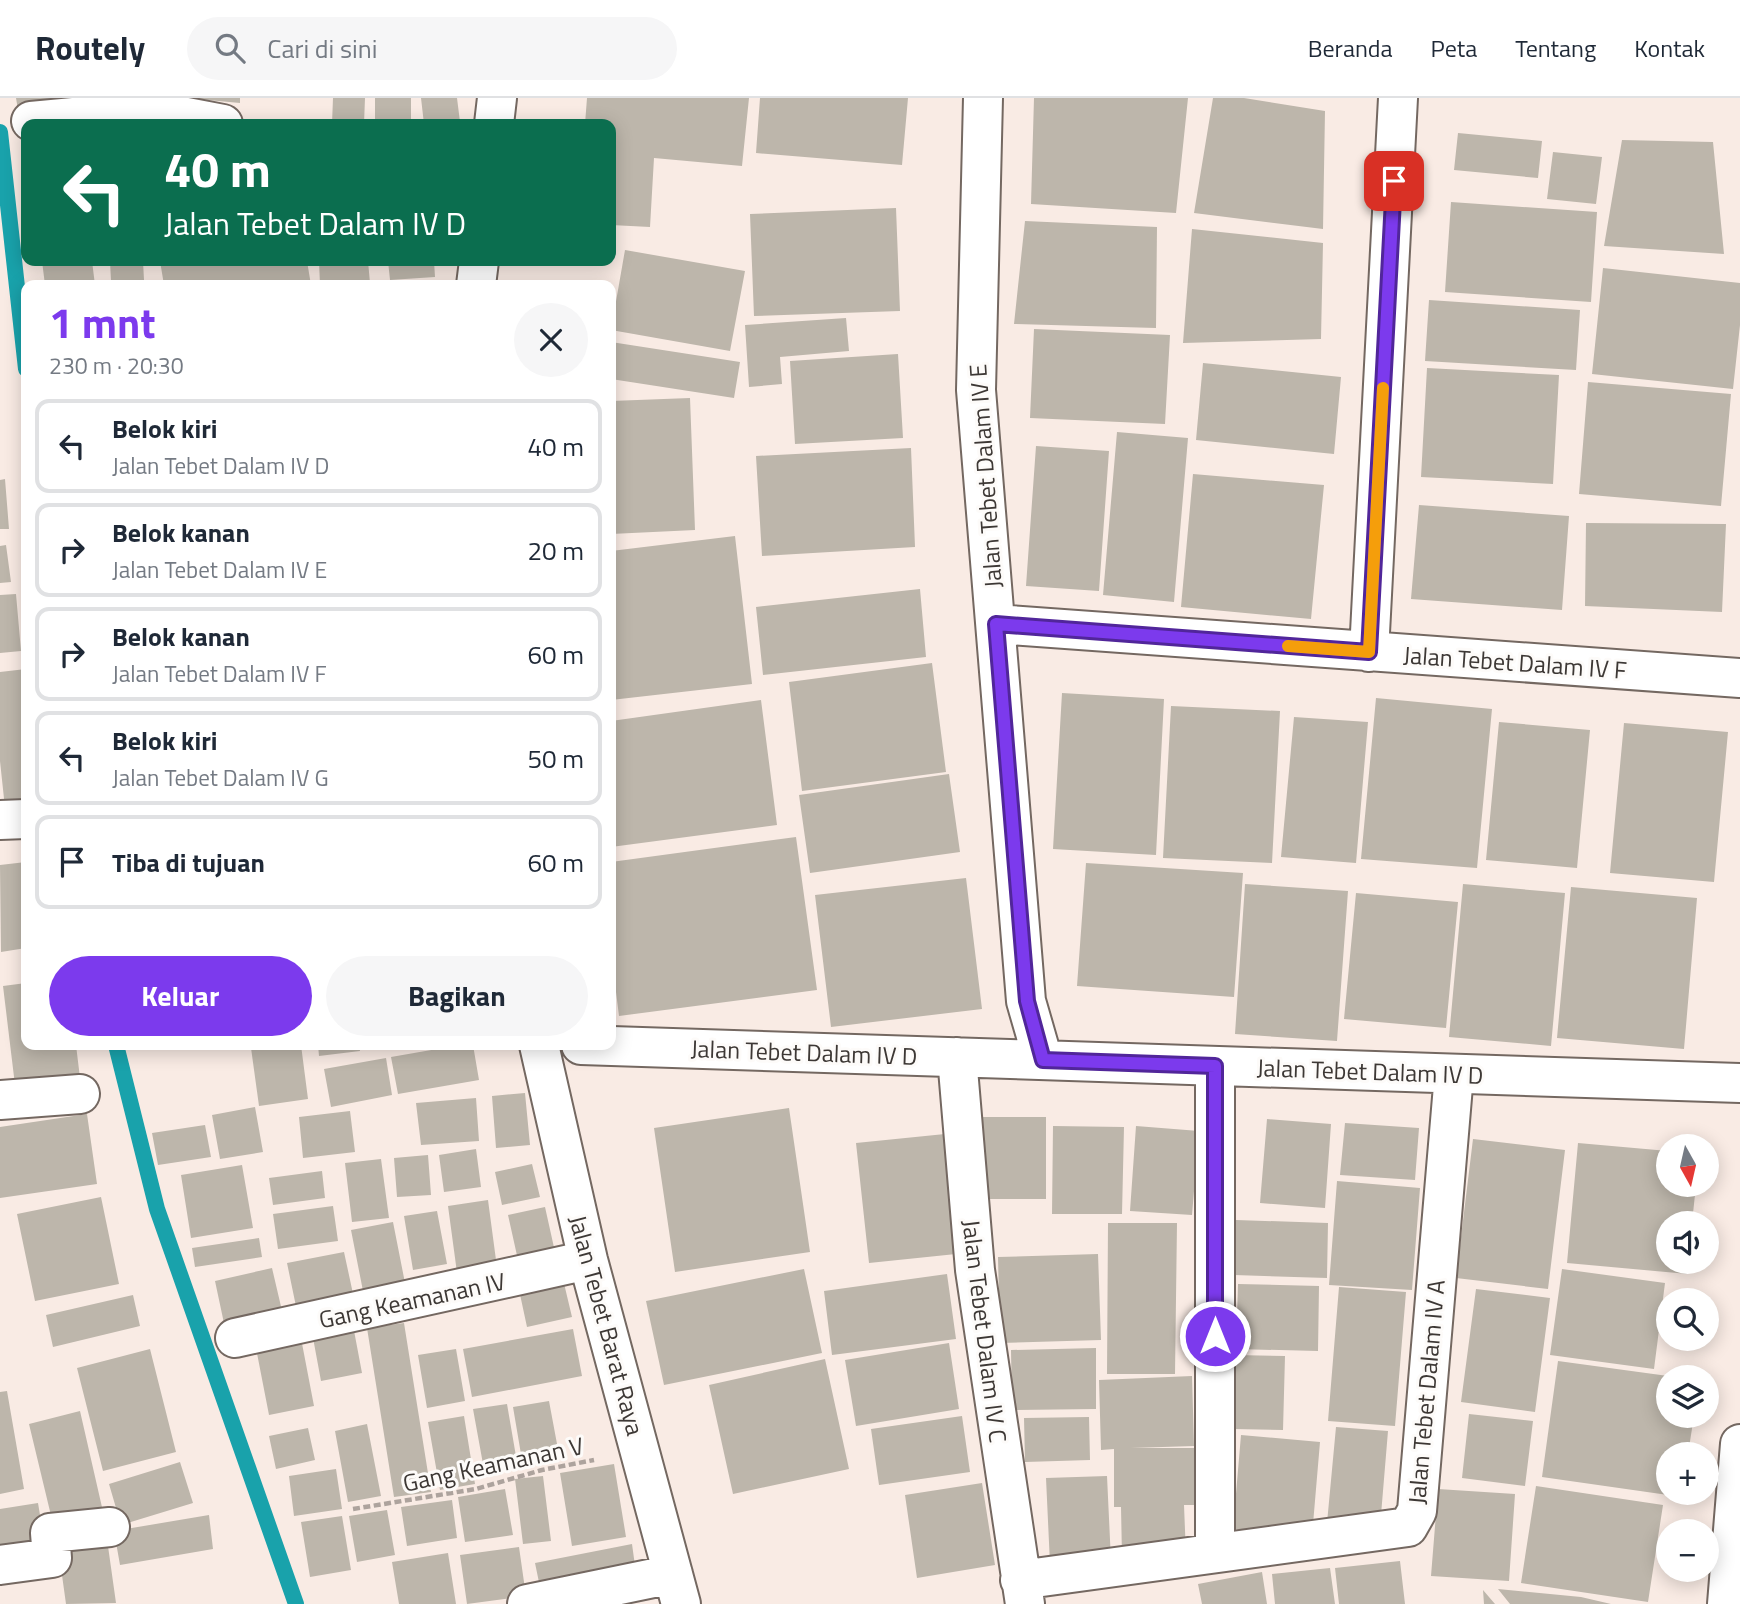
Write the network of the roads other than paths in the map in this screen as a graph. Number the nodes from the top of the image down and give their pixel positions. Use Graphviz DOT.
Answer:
graph roads {
  1 [pos="497,98"];
  2 [pos="983,98"];
  3 [pos="1398,98"];
  4 [pos="52,119"];
  5 [pos="197,119"];
  6 [pos="495,119"];
  7 [pos="996,624"];
  8 [pos="1369,652"];
  9 [pos="1740,678"];
  10 [pos="21,819"];
  11 [pos="0,820"];
  12 [pos="616,1046"];
  13 [pos="541,1050"];
  14 [pos="957,1057"];
  15 [pos="1043,1060"];
  16 [pos="1215,1066"];
  17 [pos="1454,1074"];
  18 [pos="1740,1083"];
  19 [pos="80,1094"];
  20 [pos="0,1100"];
  21 [pos="588,1261"];
  22 [pos="234,1338"];
  23 [pos="1740,1444"];
  24 [pos="110,1527"];
  25 [pos="1215,1553"];
  26 [pos="0,1565"];
  27 [pos="677,1589"];
  28 [pos="1023,1592"];
  29 [pos="527,1604"];
  30 [pos="1727,1604"];
  1 -- 6 [label="street"];
  2 -- 7 [label="street, Jalan Tebet Dalam IV E"];
  3 -- 8 [label="street"];
  4 -- 5 [label="street"];
  7 -- 8 [label="street, Jalan Tebet Dalam IV F"];
  7 -- 15 [label="street, Jalan Tebet Dalam IV E"];
  8 -- 9 [label="street, Jalan Tebet Dalam IV F"];
  10 -- 11 [label="street"];
  12 -- 14 [label="street, Jalan Tebet Dalam IV D"];
  13 -- 21 [label="street, Jalan Tebet Barat Raya"];
  14 -- 15 [label="street, Jalan Tebet Dalam IV D"];
  14 -- 28 [label="street, Jalan Tebet Dalam IV C"];
  15 -- 16 [label="street, Jalan Tebet Dalam IV D"];
  16 -- 17 [label="street, Jalan Tebet Dalam IV D"];
  16 -- 25 [label="street"];
  17 -- 18 [label="street, Jalan Tebet Dalam IV D"];
  17 -- 25 [label="street, Jalan Tebet Dalam IV A"];
  19 -- 20 [label="street"];
  21 -- 22 [label="street, Gang Keamanan IV"];
  21 -- 27 [label="street, Jalan Tebet Barat Raya"];
  23 -- 30 [label="street"];
  24 -- 26 [label="street"];
  25 -- 28 [label="street, Jalan Tebet Dalam IV A"];
  27 -- 29 [label="street"];
}
